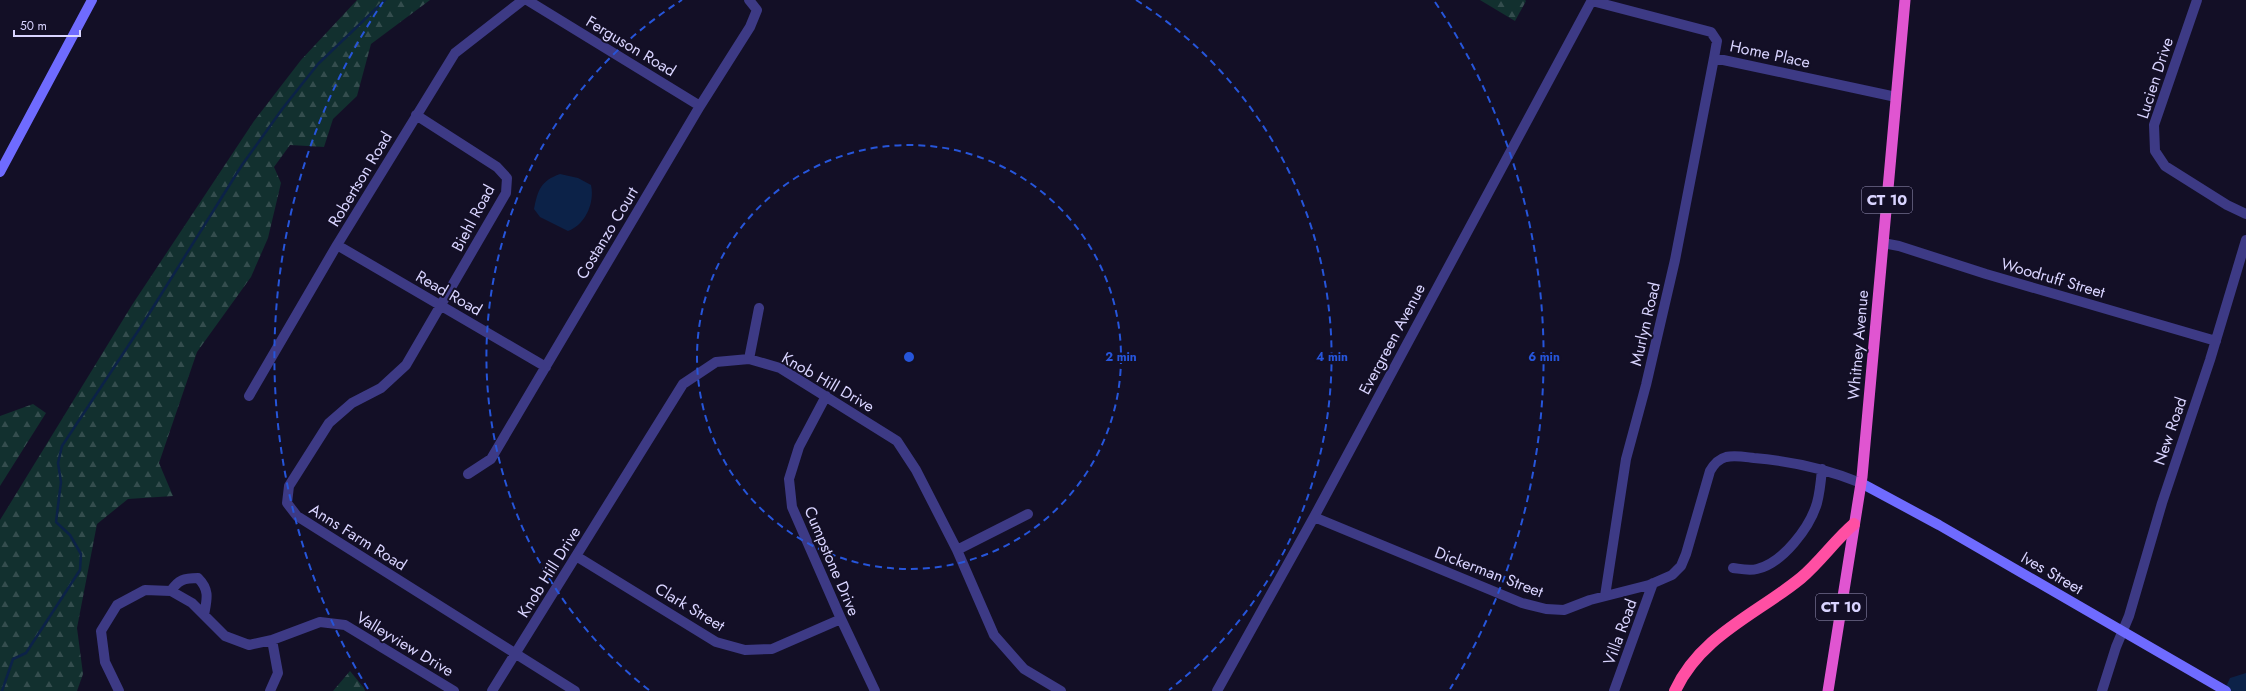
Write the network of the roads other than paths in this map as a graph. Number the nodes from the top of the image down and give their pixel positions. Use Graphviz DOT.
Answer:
graph roads {
  1 [pos="92,0"];
  2 [pos="523,0"];
  3 [pos="527,0"];
  4 [pos="749,0"];
  5 [pos="1592,0"];
  6 [pos="1905,0"];
  7 [pos="2197,0"];
  8 [pos="1714,58"];
  9 [pos="1896,97"];
  10 [pos="700,106"];
  11 [pos="416,116"];
  12 [pos="0,172"];
  13 [pos="2246,214"];
  14 [pos="2246,240"];
  15 [pos="1882,243"];
  16 [pos="337,245"];
  17 [pos="442,306"];
  18 [pos="758,308"];
  19 [pos="2216,341"];
  20 [pos="750,359"];
  21 [pos="546,367"];
  22 [pos="249,396"];
  23 [pos="826,396"];
  24 [pos="1822,469"];
  25 [pos="468,474"];
  26 [pos="1861,483"];
  27 [pos="1028,514"];
  28 [pos="1314,517"];
  29 [pos="1854,524"];
  30 [pos="957,550"];
  31 [pos="576,556"];
  32 [pos="1733,568"];
  33 [pos="1653,583"];
  34 [pos="171,591"];
  35 [pos="1606,596"];
  36 [pos="204,615"];
  37 [pos="841,619"];
  38 [pos="2123,631"];
  39 [pos="272,640"];
  40 [pos="515,654"];
  41 [pos="2224,690"];
  42 [pos="119,691"];
  43 [pos="270,691"];
  44 [pos="454,691"];
  45 [pos="492,691"];
  46 [pos="575,691"];
  47 [pos="875,691"];
  48 [pos="1061,691"];
  49 [pos="1217,691"];
  50 [pos="1614,691"];
  51 [pos="1675,691"];
  52 [pos="1828,691"];
  53 [pos="2102,691"];
  1 -- 12 [label="main road"];
  2 -- 11 [label="street, Robertson Road"];
  3 -- 10 [label="street, Ferguson Road"];
  4 -- 10 [label="street, Costanzo Court"];
  5 -- 8 [label="street, Home Place"];
  5 -- 28 [label="street, Evergreen Avenue"];
  6 -- 9 [label="highway, Whitney Avenue / CT 10"];
  7 -- 13 [label="street, Lucien Drive"];
  8 -- 9 [label="street, Home Place"];
  8 -- 35 [label="street, Murlyn Road"];
  9 -- 15 [label="highway, Whitney Avenue / CT 10"];
  10 -- 21 [label="street, Costanzo Court"];
  11 -- 16 [label="street, Robertson Road"];
  11 -- 17 [label="street, Biehl Road"];
  14 -- 19 [label="street, New Road"];
  15 -- 19 [label="street, Woodruff Street"];
  15 -- 26 [label="highway, Whitney Avenue / CT 10"];
  16 -- 17 [label="street, Read Road"];
  16 -- 22 [label="street, Robertson Road"];
  17 -- 21 [label="street, Read Road"];
  17 -- 40 [label="street, Anns Farm Road"];
  18 -- 20 [label="street"];
  19 -- 38 [label="street, New Road"];
  20 -- 23 [label="street, Knob Hill Drive"];
  20 -- 31 [label="street, Knob Hill Drive"];
  21 -- 25 [label="street, Costanzo Court"];
  23 -- 30 [label="street, Knob Hill Drive"];
  23 -- 37 [label="street, Cumpstone Drive"];
  24 -- 26 [label="street, Dickerman Street"];
  24 -- 32 [label="street"];
  24 -- 33 [label="street, Dickerman Street"];
  26 -- 29 [label="highway, Whitney Avenue / CT 10"];
  26 -- 38 [label="main road, Ives Street"];
  27 -- 30 [label="street"];
  28 -- 35 [label="street, Dickerman Street"];
  28 -- 49 [label="street, Evergreen Avenue"];
  29 -- 51 [label="highway"];
  29 -- 52 [label="highway, Whitney Avenue / CT 10"];
  30 -- 48 [label="street, Knob Hill Drive"];
  31 -- 37 [label="street, Clark Street"];
  31 -- 40 [label="street, Knob Hill Drive"];
  33 -- 35 [label="street, Dickerman Street"];
  33 -- 50 [label="street, Villa Road"];
  34 -- 36 [label="street, Valleyview Drive"];
  34 -- 36 [label="street"];
  34 -- 42 [label="street, Valleyview Drive"];
  36 -- 39 [label="street, Valleyview Drive"];
  37 -- 47 [label="street, Cumpstone Drive"];
  38 -- 41 [label="main road, Ives Street"];
  38 -- 53 [label="street, New Road"];
  39 -- 43 [label="street"];
  39 -- 44 [label="street, Valleyview Drive"];
  40 -- 45 [label="street, Knob Hill Drive"];
  40 -- 46 [label="street, Anns Farm Road"];
}
